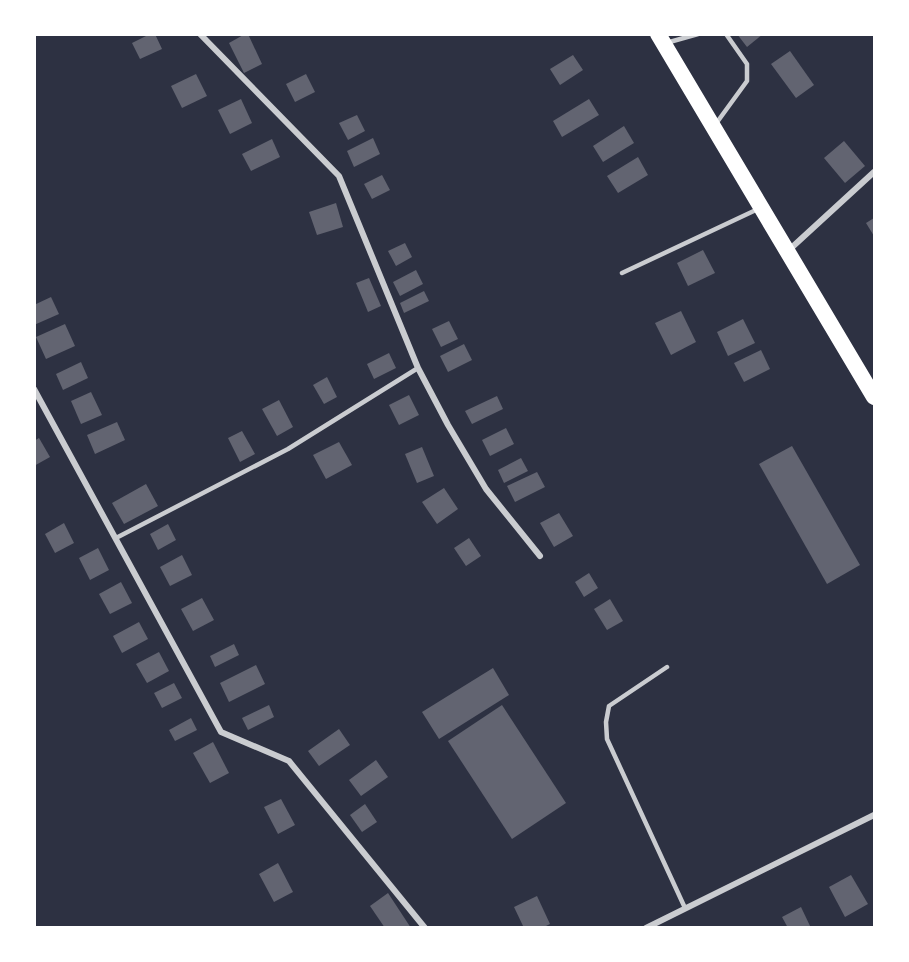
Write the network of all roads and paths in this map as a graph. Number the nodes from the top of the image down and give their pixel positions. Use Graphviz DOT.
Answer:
graph roads {
  1 [pos="200,34"];
  2 [pos="698,34"];
  3 [pos="726,34"];
  4 [pos="661,39"];
  5 [pos="713,128"];
  6 [pos="874,172"];
  7 [pos="761,208"];
  8 [pos="787,252"];
  9 [pos="622,273"];
  10 [pos="418,368"];
  11 [pos="35,390"];
  12 [pos="874,397"];
  13 [pos="116,538"];
  14 [pos="540,556"];
  15 [pos="667,667"];
  16 [pos="874,815"];
  17 [pos="685,908"];
  18 [pos="425,927"];
  19 [pos="646,927"];
  1 -- 10 [label="street"];
  2 -- 4 [label="lane"];
  3 -- 5 [label="lane"];
  4 -- 5 [label="highway"];
  5 -- 7 [label="highway"];
  6 -- 8 [label="street"];
  7 -- 8 [label="highway"];
  7 -- 9 [label="lane"];
  8 -- 12 [label="highway"];
  10 -- 13 [label="lane"];
  10 -- 14 [label="street"];
  11 -- 13 [label="street"];
  13 -- 18 [label="street"];
  15 -- 17 [label="lane"];
  16 -- 17 [label="street"];
  17 -- 19 [label="street"];
}
